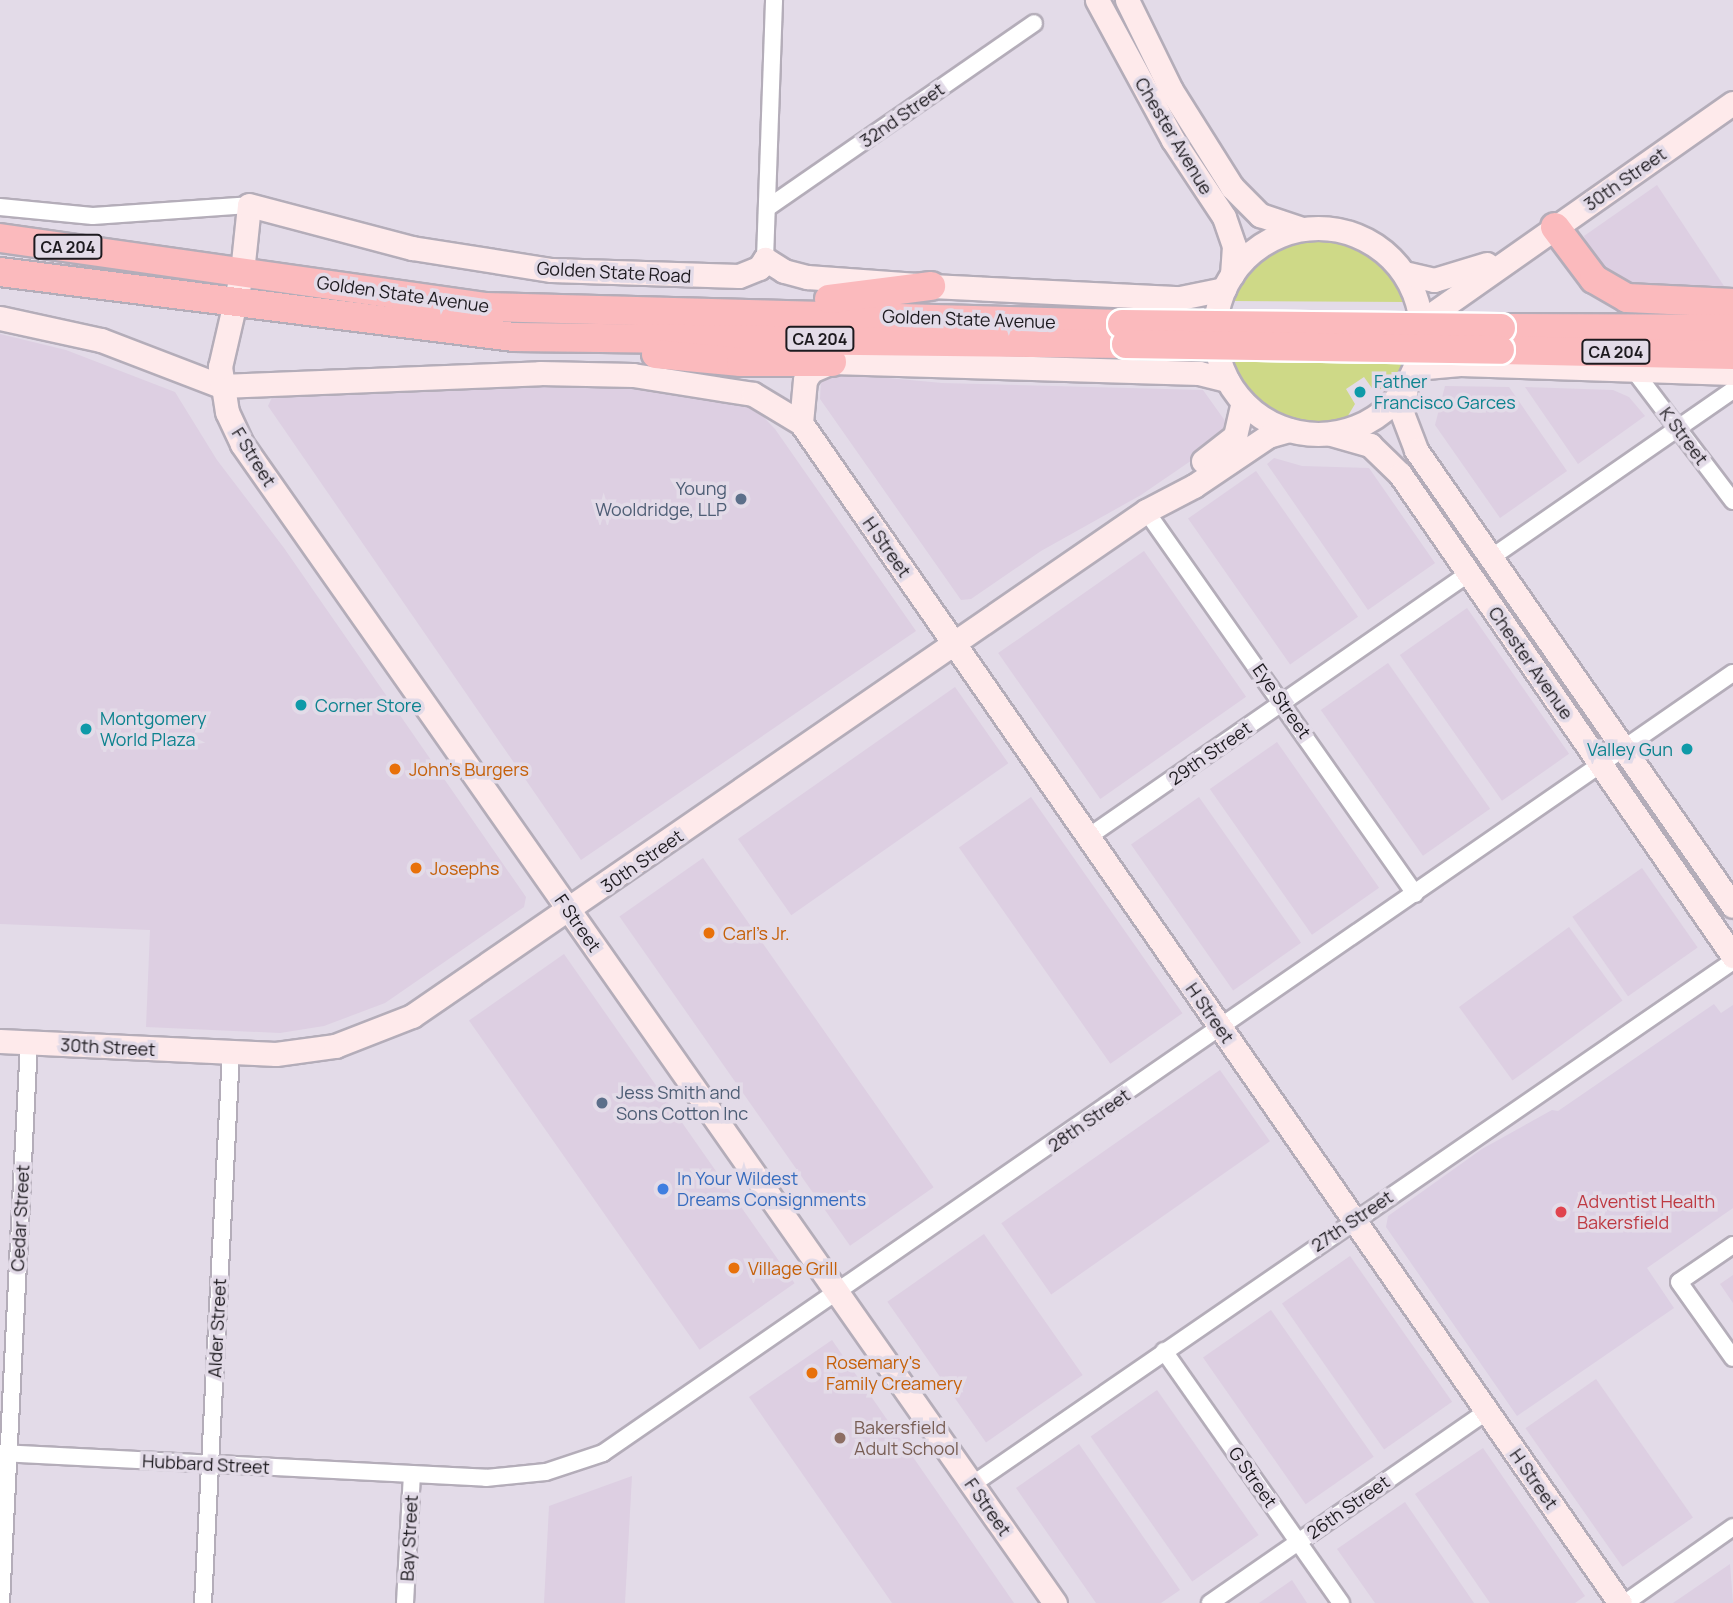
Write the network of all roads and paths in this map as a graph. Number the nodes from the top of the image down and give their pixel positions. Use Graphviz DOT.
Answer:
graph roads {
  1 [pos="775,0"];
  2 [pos="1097,0"];
  3 [pos="1126,0"];
  4 [pos="1034,23"];
  5 [pos="1733,103"];
  6 [pos="249,205"];
  7 [pos="770,206"];
  8 [pos="0,207"];
  9 [pos="1555,227"];
  10 [pos="1305,229"];
  11 [pos="0,238"];
  12 [pos="1516,253"];
  13 [pos="765,259"];
  14 [pos="0,272"];
  15 [pos="242,272"];
  16 [pos="1404,273"];
  17 [pos="1228,282"];
  18 [pos="930,286"];
  19 [pos="1733,303"];
  20 [pos="235,304"];
  21 [pos="666,310"];
  22 [pos="0,318"];
  23 [pos="1421,322"];
  24 [pos="1733,329"];
  25 [pos="1124,334"];
  26 [pos="514,337"];
  27 [pos="1501,339"];
  28 [pos="1733,355"];
  29 [pos="832,362"];
  30 [pos="1634,372"];
  31 [pos="1733,373"];
  32 [pos="1410,377"];
  33 [pos="1227,380"];
  34 [pos="221,386"];
  35 [pos="1733,390"];
  36 [pos="1242,402"];
  37 [pos="801,423"];
  38 [pos="1678,427"];
  39 [pos="1289,430"];
  40 [pos="1331,434"];
  41 [pos="1733,501"];
  42 [pos="1146,511"];
  43 [pos="1492,557"];
  44 [pos="1469,573"];
  45 [pos="954,644"];
  46 [pos="1733,673"];
  47 [pos="1283,702"];
  48 [pos="1624,749"];
  49 [pos="1601,765"];
  50 [pos="1088,837"];
  51 [pos="1415,894"];
  52 [pos="1733,906"];
  53 [pos="569,911"];
  54 [pos="1733,958"];
  55 [pos="1221,1028"];
  56 [pos="0,1041"];
  57 [pos="29,1043"];
  58 [pos="231,1053"];
  59 [pos="1353,1220"];
  60 [pos="1733,1245"];
  61 [pos="840,1293"];
  62 [pos="1164,1351"];
  63 [pos="1733,1358"];
  64 [pos="1487,1411"];
  65 [pos="4,1453"];
  66 [pos="210,1464"];
  67 [pos="412,1474"];
  68 [pos="973,1484"];
  69 [pos="1733,1527"];
  70 [pos="1299,1542"];
  71 [pos="1,1603"];
  72 [pos="203,1603"];
  73 [pos="405,1603"];
  74 [pos="1055,1603"];
  75 [pos="1210,1603"];
  76 [pos="1341,1603"];
  77 [pos="1620,1603"];
  78 [pos="1625,1603"];
  1 -- 7 [label="street"];
  2 -- 17 [label="main road, Chester Avenue"];
  3 -- 10 [label="main road, Chester Avenue"];
  4 -- 7 [label="street, 32nd Street"];
  5 -- 9 [label="main road, 30th Street"];
  6 -- 8 [label="street, Golden State Road"];
  6 -- 13 [label="main road, Golden State Road"];
  6 -- 15 [label="main road, F Street"];
  7 -- 13 [label="street"];
  9 -- 12 [label="main road, 30th Street"];
  9 -- 19 [label="highway"];
  10 -- 16 [label="main road"];
  10 -- 17 [label="main road"];
  11 -- 15 [label="highway, Golden State Avenue / CA 204"];
  12 -- 16 [label="main road, 30th Street"];
  12 -- 23 [label="main road, 30th Street"];
  13 -- 18 [label="main road"];
  14 -- 20 [label="highway, Golden State Avenue / CA 204"];
  15 -- 20 [label="main road, F Street"];
  15 -- 21 [label="highway, Golden State Avenue / CA 204"];
  16 -- 23 [label="main road"];
  17 -- 18 [label="main road"];
  17 -- 33 [label="main road"];
  18 -- 21 [label="highway"];
  20 -- 26 [label="highway, Golden State Avenue / CA 204"];
  20 -- 34 [label="main road, F Street"];
  21 -- 25 [label="highway, Golden State Avenue / CA 204"];
  22 -- 34 [label="main road"];
  23 -- 32 [label="main road"];
  24 -- 27 [label="highway, Golden State Avenue / CA 204"];
  25 -- 26 [label="highway, Golden State Avenue / CA 204"];
  25 -- 27 [label="highway, Golden State Avenue / CA 204, bridge"];
  26 -- 29 [label="highway"];
  27 -- 28 [label="highway, Golden State Avenue / CA 204"];
  29 -- 33 [label="main road"];
  29 -- 37 [label="main road"];
  30 -- 31 [label="main road"];
  30 -- 32 [label="main road"];
  30 -- 38 [label="street, K Street"];
  32 -- 40 [label="main road"];
  32 -- 43 [label="main road, Chester Avenue"];
  33 -- 36 [label="main road"];
  34 -- 37 [label="main road"];
  34 -- 53 [label="main road, F Street"];
  35 -- 38 [label="street"];
  36 -- 39 [label="main road"];
  36 -- 42 [label="main road, 30th Street"];
  37 -- 45 [label="main road, H Street"];
  38 -- 41 [label="street, K Street"];
  38 -- 43 [label="street"];
  39 -- 40 [label="main road"];
  39 -- 42 [label="main road, 30th Street"];
  40 -- 44 [label="main road, Chester Avenue"];
  42 -- 45 [label="main road, 30th Street"];
  42 -- 47 [label="street, Eye Street"];
  43 -- 48 [label="main road, Chester Avenue"];
  44 -- 47 [label="street, 29th Street"];
  44 -- 49 [label="main road, Chester Avenue"];
  45 -- 50 [label="main road, H Street"];
  45 -- 53 [label="main road, 30th Street"];
  46 -- 48 [label="street, 28th Street"];
  47 -- 50 [label="street, 29th Street"];
  47 -- 51 [label="street, Eye Street"];
  48 -- 49 [label="street, 28th Street"];
  48 -- 52 [label="main road, Chester Avenue"];
  49 -- 51 [label="street, 28th Street"];
  49 -- 54 [label="main road, Chester Avenue"];
  50 -- 55 [label="main road, H Street"];
  51 -- 55 [label="street, 28th Street"];
  53 -- 58 [label="main road, 30th Street"];
  53 -- 61 [label="main road, F Street"];
  54 -- 59 [label="street, 27th Street"];
  55 -- 59 [label="main road, H Street"];
  55 -- 61 [label="street, 28th Street"];
  56 -- 57 [label="main road, 30th Street"];
  57 -- 58 [label="main road, 30th Street"];
  57 -- 65 [label="street, Cedar Street"];
  58 -- 66 [label="street, Alder Street"];
  59 -- 62 [label="street, 27th Street"];
  59 -- 64 [label="main road, H Street"];
  60 -- 63 [label="street"];
  61 -- 67 [label="street, 28th Street"];
  61 -- 68 [label="main road, F Street"];
  62 -- 68 [label="street, 27th Street"];
  62 -- 70 [label="street, G Street"];
  64 -- 70 [label="street, 26th Street"];
  64 -- 77 [label="main road, H Street"];
  65 -- 66 [label="street, Hubbard Street"];
  65 -- 71 [label="street, Cedar Street"];
  66 -- 67 [label="street, Hubbard Street"];
  66 -- 72 [label="street, Alder Street"];
  67 -- 73 [label="street, Bay Street"];
  68 -- 74 [label="main road, F Street"];
  69 -- 78 [label="street"];
  70 -- 75 [label="street, 26th Street"];
  70 -- 76 [label="street, G Street"];
}
